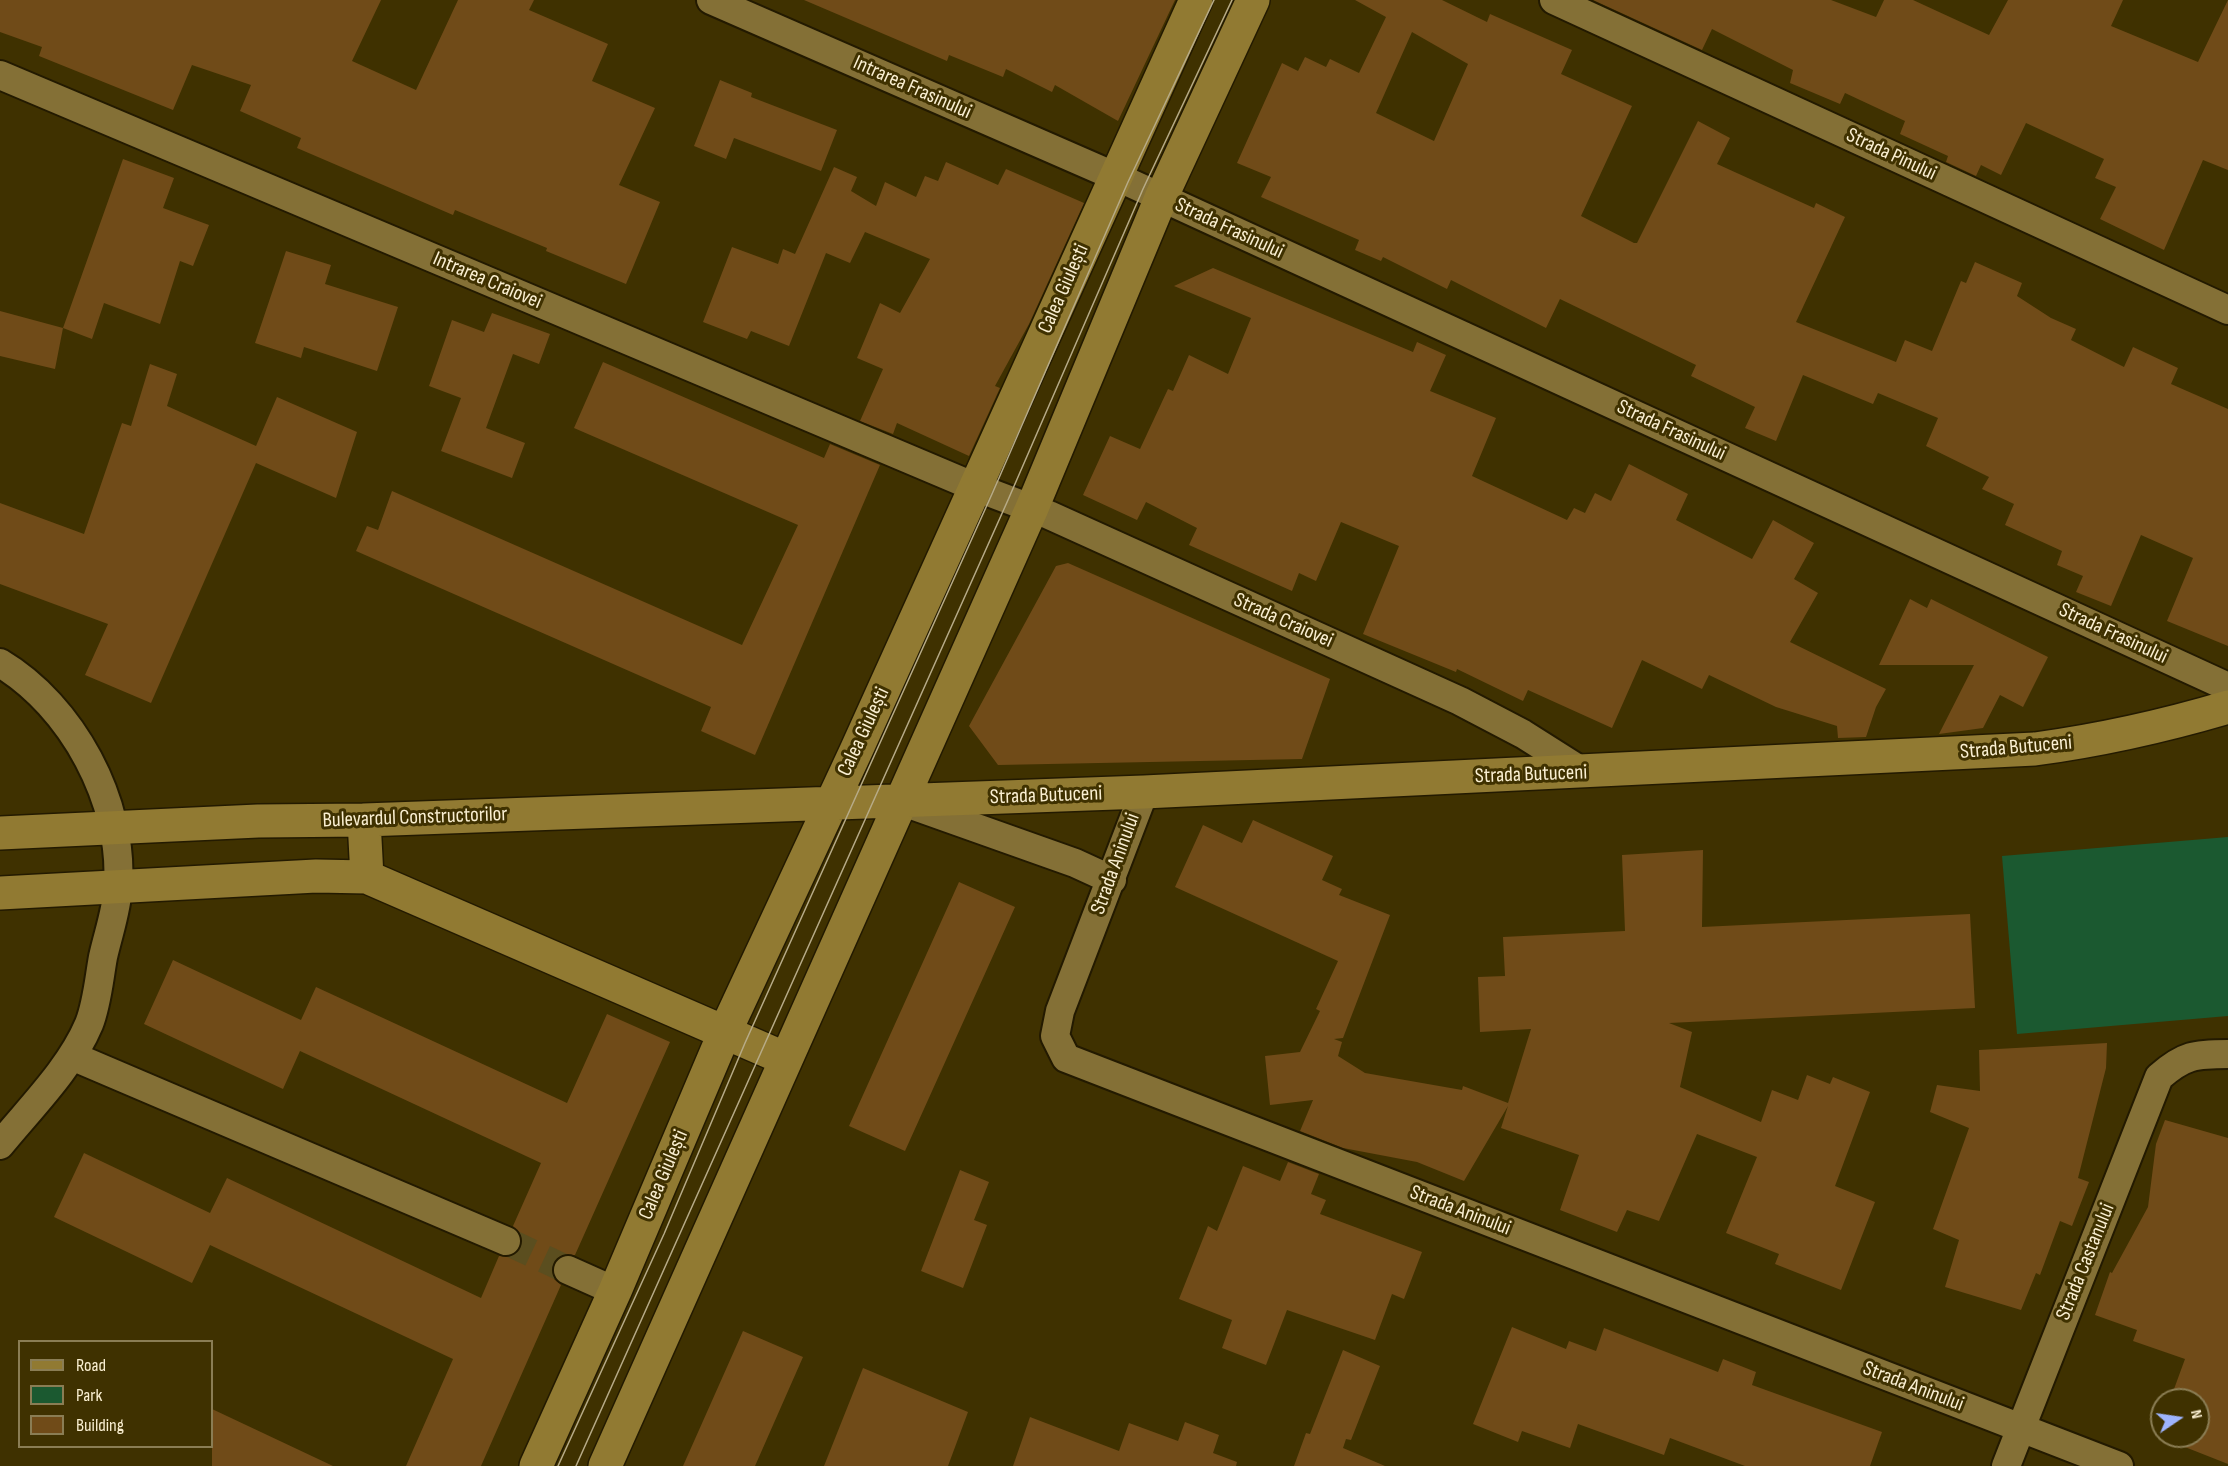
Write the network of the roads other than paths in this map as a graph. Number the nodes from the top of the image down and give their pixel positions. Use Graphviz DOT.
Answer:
graph roads {
  1 [pos="711,0"];
  2 [pos="1196,0"];
  3 [pos="1253,0"];
  4 [pos="1554,0"];
  5 [pos="0,75"];
  6 [pos="1114,176"];
  7 [pos="1161,198"];
  8 [pos="2228,310"];
  9 [pos="975,488"];
  10 [pos="1032,508"];
  11 [pos="0,663"];
  12 [pos="2228,687"];
  13 [pos="2228,707"];
  14 [pos="1583,772"];
  15 [pos="1144,792"];
  16 [pos="901,801"];
  17 [pos="830,804"];
  18 [pos="364,820"];
  19 [pos="114,827"];
  20 [pos="0,833"];
  21 [pos="367,878"];
  22 [pos="1112,880"];
  23 [pos="118,886"];
  24 [pos="0,893"];
  25 [pos="724,1034"];
  26 [pos="2228,1054"];
  27 [pos="72,1056"];
  28 [pos="786,1059"];
  29 [pos="0,1145"];
  30 [pos="506,1241"];
  31 [pos="568,1270"];
  32 [pos="615,1291"];
  33 [pos="2020,1428"];
  34 [pos="536,1466"];
  35 [pos="605,1466"];
  36 [pos="2006,1466"];
  37 [pos="2119,1466"];
  1 -- 6 [label="street, Intrarea Frasinului"];
  2 -- 6 [label="main road, Calea Giulești"];
  3 -- 7 [label="main road"];
  4 -- 8 [label="street, Strada Pinului"];
  5 -- 9 [label="street, Intrarea Craiovei"];
  6 -- 7 [label="street, Strada Frasinului"];
  6 -- 9 [label="main road, Calea Giulești"];
  7 -- 10 [label="main road"];
  7 -- 12 [label="street, Strada Frasinului"];
  9 -- 10 [label="street, Strada Craiovei"];
  9 -- 17 [label="main road, Calea Giulești"];
  10 -- 14 [label="street, Strada Craiovei"];
  10 -- 16 [label="main road"];
  11 -- 19 [label="street"];
  13 -- 14 [label="main road, Strada Butuceni"];
  14 -- 15 [label="main road, Strada Butuceni"];
  15 -- 16 [label="main road, Strada Butuceni"];
  15 -- 22 [label="street, Strada Aninului"];
  16 -- 17 [label="main road, Strada Butuceni"];
  16 -- 22 [label="street"];
  16 -- 28 [label="main road"];
  17 -- 18 [label="main road, Bulevardul Constructorilor"];
  17 -- 25 [label="main road, Calea Giulești"];
  18 -- 19 [label="main road, Bulevardul Constructorilor"];
  18 -- 21 [label="main road"];
  19 -- 20 [label="main road, Bulevardul Constructorilor"];
  19 -- 23 [label="street"];
  21 -- 23 [label="main road"];
  21 -- 25 [label="main road"];
  22 -- 33 [label="street, Strada Aninului"];
  23 -- 24 [label="main road"];
  23 -- 27 [label="street"];
  25 -- 28 [label="main road"];
  25 -- 32 [label="main road, Calea Giulești"];
  26 -- 33 [label="street, Strada Castanului"];
  27 -- 29 [label="street"];
  27 -- 30 [label="street"];
  28 -- 35 [label="main road"];
  31 -- 32 [label="street"];
  32 -- 34 [label="main road, Calea Giulești"];
  33 -- 36 [label="street, Strada Castanului"];
  33 -- 37 [label="street, Strada Aninului"];
}
